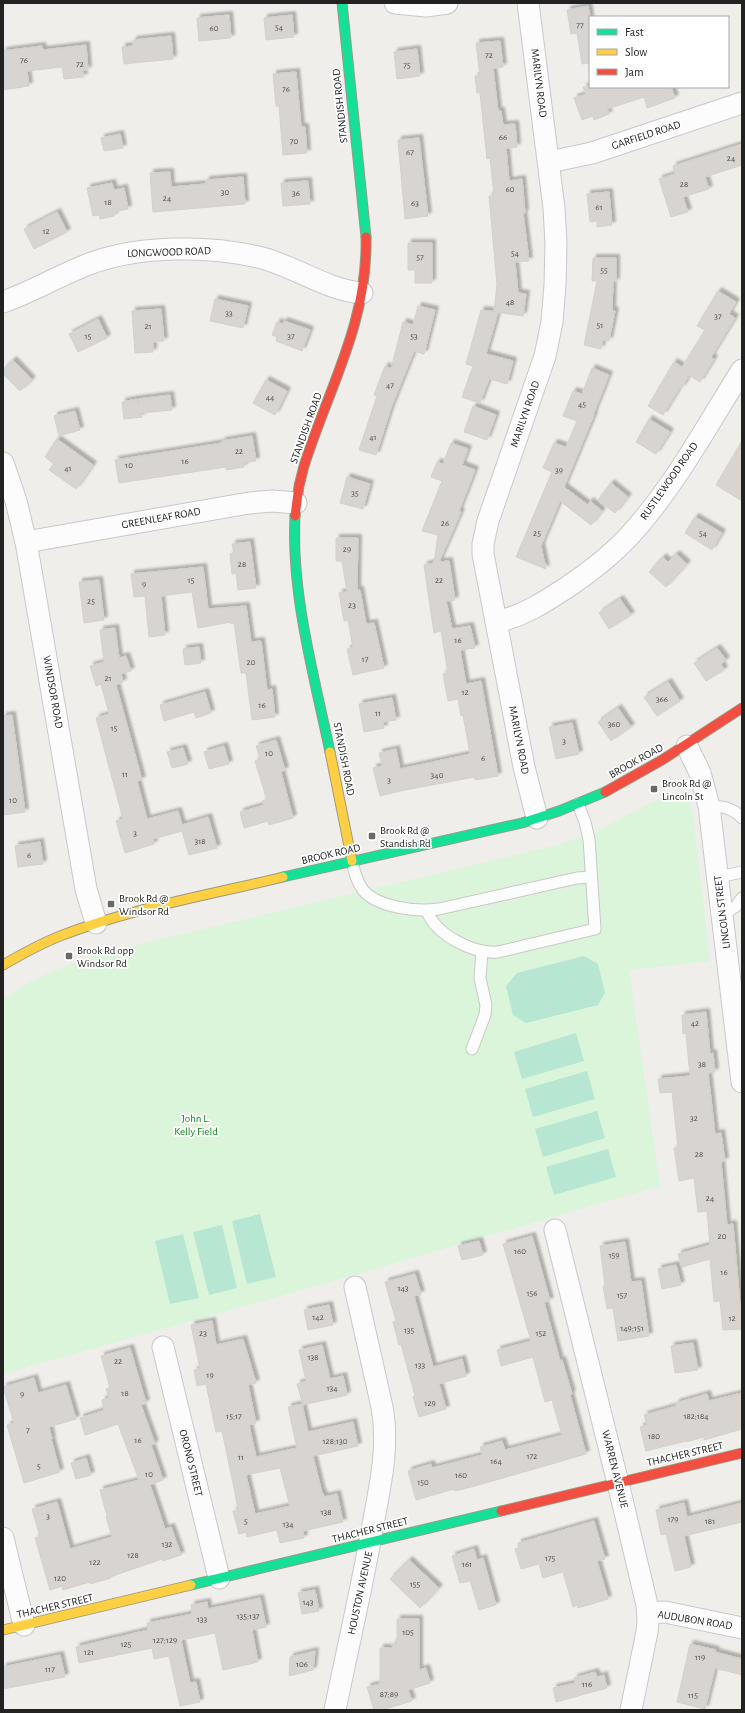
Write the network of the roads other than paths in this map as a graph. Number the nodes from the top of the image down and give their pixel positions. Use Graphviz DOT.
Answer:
graph roads {
  1 [pos="342,3"];
  2 [pos="395,3"];
  3 [pos="448,3"];
  4 [pos="528,3"];
  5 [pos="742,103"];
  6 [pos="549,162"];
  7 [pos="362,293"];
  8 [pos="3,302"];
  9 [pos="742,370"];
  10 [pos="3,463"];
  11 [pos="296,504"];
  12 [pos="26,542"];
  13 [pos="496,622"];
  14 [pos="742,708"];
  15 [pos="687,746"];
  16 [pos="578,804"];
  17 [pos="709,806"];
  18 [pos="537,818"];
  19 [pos="742,818"];
  20 [pos="352,861"];
  21 [pos="742,872"];
  22 [pos="591,877"];
  23 [pos="718,877"];
  24 [pos="742,898"];
  25 [pos="427,910"];
  26 [pos="722,915"];
  27 [pos="96,923"];
  28 [pos="482,952"];
  29 [pos="3,965"];
  30 [pos="472,1049"];
  31 [pos="742,1082"];
  32 [pos="555,1230"];
  33 [pos="355,1287"];
  34 [pos="163,1347"];
  35 [pos="742,1453"];
  36 [pos="618,1483"];
  37 [pos="3,1538"];
  38 [pos="370,1542"];
  39 [pos="219,1578"];
  40 [pos="648,1613"];
  41 [pos="24,1625"];
  42 [pos="742,1628"];
  43 [pos="3,1630"];
  44 [pos="335,1710"];
  45 [pos="631,1710"];
  1 -- 7 [label="street, STANDISH ROAD"];
  2 -- 3 [label="street"];
  4 -- 6 [label="street, MARILYN ROAD"];
  5 -- 6 [label="street, GARFIELD ROAD"];
  6 -- 13 [label="street, MARILYN ROAD"];
  7 -- 8 [label="street, LONGWOOD ROAD"];
  7 -- 11 [label="street, STANDISH ROAD"];
  9 -- 13 [label="street, RUSTLEWOOD ROAD"];
  10 -- 12 [label="street, WINDSOR ROAD"];
  11 -- 12 [label="street, GREENLEAF ROAD"];
  11 -- 20 [label="street, STANDISH ROAD"];
  12 -- 27 [label="street, WINDSOR ROAD"];
  13 -- 18 [label="street, MARILYN ROAD"];
  14 -- 15 [label="street, BROOK ROAD"];
  15 -- 16 [label="street, BROOK ROAD"];
  15 -- 17 [label="street, LINCOLN STREET"];
  16 -- 18 [label="street, BROOK ROAD"];
  16 -- 22 [label="lane"];
  17 -- 19 [label="lane"];
  17 -- 23 [label="street, LINCOLN STREET"];
  18 -- 20 [label="street, BROOK ROAD"];
  20 -- 25 [label="lane"];
  20 -- 27 [label="street, BROOK ROAD"];
  21 -- 23 [label="lane"];
  22 -- 25 [label="lane"];
  22 -- 28 [label="lane"];
  23 -- 26 [label="street, LINCOLN STREET"];
  24 -- 26 [label="lane"];
  25 -- 28 [label="lane"];
  26 -- 31 [label="street, LINCOLN STREET"];
  27 -- 29 [label="street, BROOK ROAD"];
  28 -- 30 [label="lane"];
  32 -- 36 [label="street, WARREN AVENUE"];
  33 -- 38 [label="street, HOUSTON AVENUE"];
  34 -- 39 [label="street, ORONO STREET"];
  35 -- 36 [label="street, THACHER STREET"];
  36 -- 38 [label="street, THACHER STREET"];
  36 -- 40 [label="street, WARREN AVENUE"];
  37 -- 41 [label="street"];
  38 -- 39 [label="street, THACHER STREET"];
  38 -- 44 [label="street, HOUSTON AVENUE"];
  39 -- 41 [label="street, THACHER STREET"];
  40 -- 42 [label="street, AUDUBON ROAD"];
  40 -- 45 [label="street, WARREN AVENUE"];
  41 -- 43 [label="street, THACHER STREET"];
}
